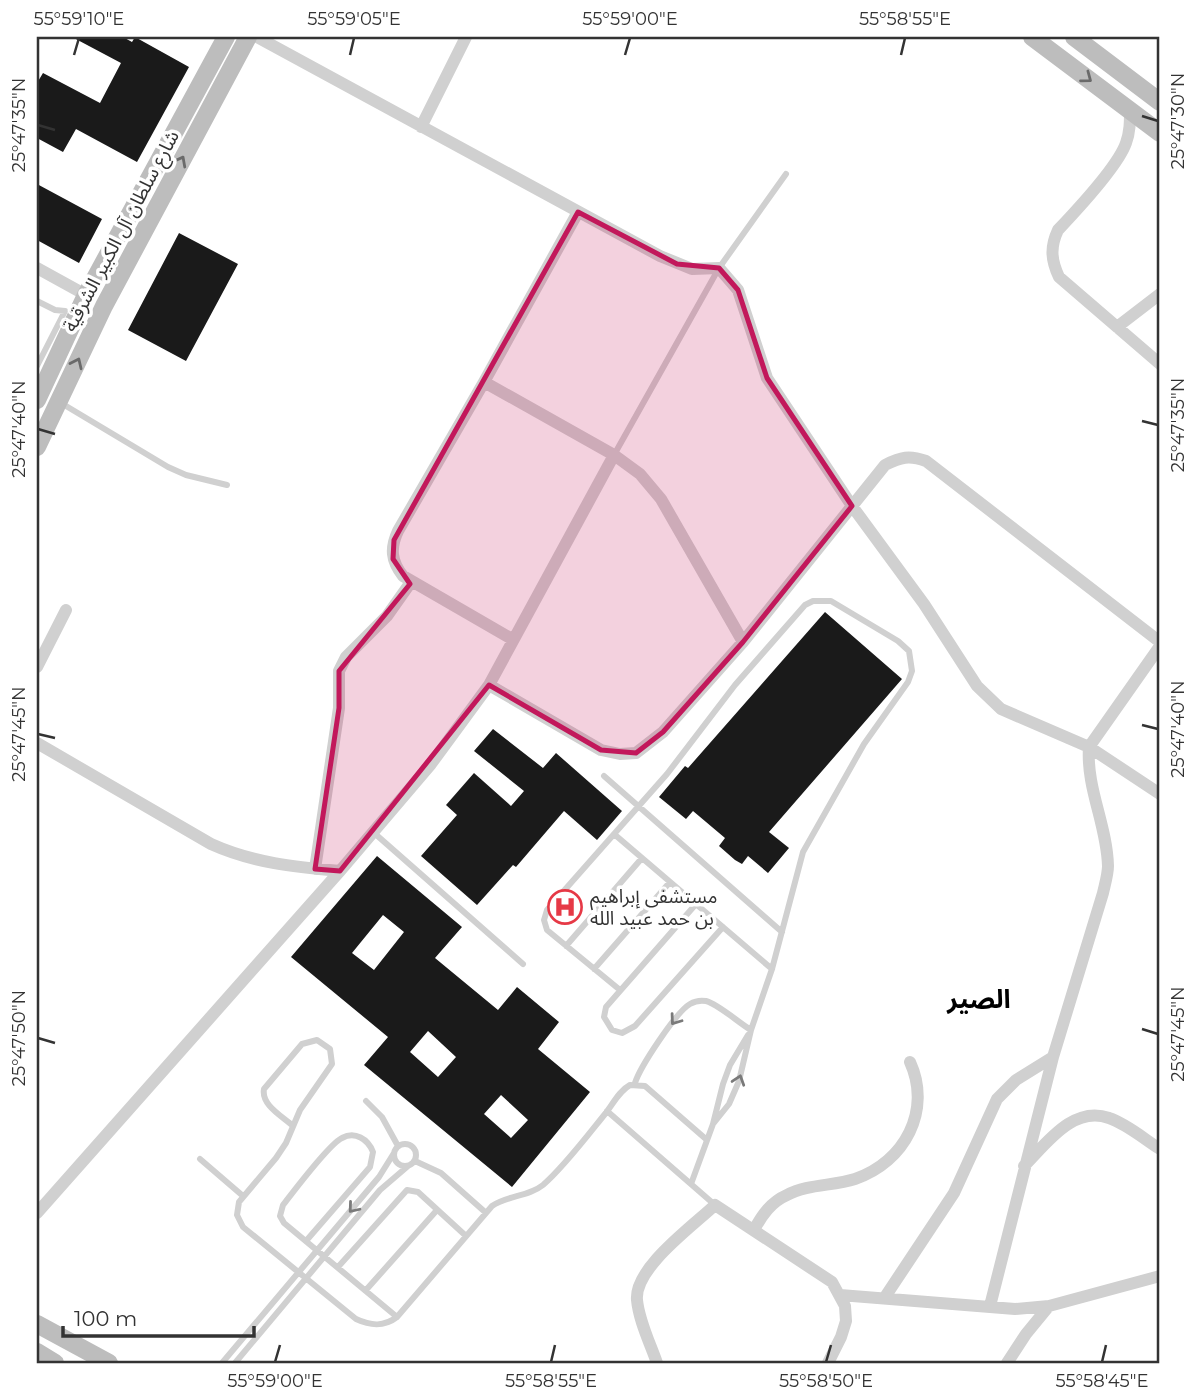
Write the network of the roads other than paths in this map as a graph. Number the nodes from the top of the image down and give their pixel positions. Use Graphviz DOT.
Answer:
graph roads {
  1 [pos="248,37"];
  2 [pos="257,37"];
  3 [pos="286,37"];
  4 [pos="466,37"];
  5 [pos="1032,37"];
  6 [pos="1074,37"];
  7 [pos="223,39"];
  8 [pos="286,52"];
  9 [pos="1160,102"];
  10 [pos="1130,110"];
  11 [pos="421,127"];
  12 [pos="1160,133"];
  13 [pos="786,174"];
  14 [pos="578,212"];
  15 [pos="37,268"];
  16 [pos="719,268"];
  17 [pos="1160,294"];
  18 [pos="37,301"];
  19 [pos="77,304"];
  20 [pos="1117,327"];
  21 [pos="1160,364"];
  22 [pos="37,366"];
  23 [pos="484,382"];
  24 [pos="37,400"];
  25 [pos="58,401"];
  26 [pos="37,447"];
  27 [pos="614,455"];
  28 [pos="227,485"];
  29 [pos="852,506"];
  30 [pos="411,582"];
  31 [pos="66,610"];
  32 [pos="512,639"];
  33 [pos="743,642"];
  34 [pos="1160,644"];
  35 [pos="37,667"];
  36 [pos="489,685"];
  37 [pos="37,743"];
  38 [pos="1090,747"];
  39 [pos="604,776"];
  40 [pos="1160,794"];
  41 [pos="638,806"];
  42 [pos="373,832"];
  43 [pos="614,834"];
  44 [pos="642,858"];
  45 [pos="315,869"];
  46 [pos="340,871"];
  47 [pos="670,882"];
  48 [pos="696,904"];
  49 [pos="723,927"];
  50 [pos="782,932"];
  51 [pos="566,946"];
  52 [pos="523,964"];
  53 [pos="594,969"];
  54 [pos="772,969"];
  55 [pos="620,990"];
  56 [pos="751,1030"];
  57 [pos="1053,1057"];
  58 [pos="910,1062"];
  59 [pos="635,1083"];
  60 [pos="366,1101"];
  61 [pos="607,1111"];
  62 [pos="713,1124"];
  63 [pos="293,1126"];
  64 [pos="707,1140"];
  65 [pos="398,1146"];
  66 [pos="1160,1149"];
  67 [pos="394,1153"];
  68 [pos="200,1160"];
  69 [pos="415,1161"];
  70 [pos="408,1166"];
  71 [pos="1024,1166"];
  72 [pos="691,1184"];
  73 [pos="243,1196"];
  74 [pos="715,1205"];
  75 [pos="436,1210"];
  76 [pos="485,1212"];
  77 [pos="37,1213"];
  78 [pos="754,1230"];
  79 [pos="466,1236"];
  80 [pos="306,1241"];
  81 [pos="317,1250"];
  82 [pos="325,1256"];
  83 [pos="338,1267"];
  84 [pos="299,1272"];
  85 [pos="1160,1276"];
  86 [pos="307,1278"];
  87 [pos="366,1290"];
  88 [pos="840,1295"];
  89 [pos="885,1297"];
  90 [pos="990,1306"];
  91 [pos="1049,1306"];
  92 [pos="397,1317"];
  93 [pos="37,1324"];
  94 [pos="37,1352"];
  95 [pos="55,1363"];
  96 [pos="108,1363"];
  97 [pos="222,1363"];
  98 [pos="235,1363"];
  99 [pos="657,1363"];
  100 [pos="828,1363"];
  101 [pos="1007,1363"];
  25 -- 1 [label="main road, شارع سلطان آل الكبير الشرقية, one-way"];
  2 -- 8 [label="street"];
  3 -- 8 [label="street"];
  4 -- 11 [label="street"];
  5 -- 10 [label="main road, one-way"];
  6 -- 9 [label="main road"];
  7 -- 19 [label="main road, شارع سلطان آل الكبير الشرقية"];
  8 -- 11 [label="street"];
  10 -- 12 [label="main road"];
  10 -- 20 [label="street"];
  11 -- 14 [label="street"];
  13 -- 16 [label="lane"];
  14 -- 16 [label="street"];
  14 -- 23 [label="street"];
  15 -- 19 [label="street"];
  16 -- 27 [label="lane"];
  16 -- 29 [label="street"];
  17 -- 20 [label="street"];
  18 -- 19 [label="lane"];
  19 -- 22 [label="lane"];
  19 -- 24 [label="main road, شارع سلطان آل الكبير الشرقية"];
  20 -- 21 [label="street"];
  23 -- 27 [label="street"];
  23 -- 30 [label="street"];
  25 -- 26 [label="main road, شارع سلطان آل الكبير الشرقية"];
  25 -- 28 [label="lane"];
  27 -- 32 [label="street"];
  27 -- 33 [label="street"];
  29 -- 33 [label="street"];
  29 -- 34 [label="street"];
  29 -- 38 [label="street"];
  30 -- 32 [label="street"];
  30 -- 45 [label="street"];
  31 -- 35 [label="street"];
  32 -- 36 [label="street"];
  33 -- 36 [label="street"];
  34 -- 38 [label="street"];
  36 -- 42 [label="street"];
  37 -- 45 [label="street"];
  38 -- 40 [label="street"];
  38 -- 57 [label="street"];
  39 -- 41 [label="lane"];
  41 -- 43 [label="lane"];
  41 -- 50 [label="lane"];
  41 -- 50 [label="lane"];
  42 -- 46 [label="street"];
  42 -- 52 [label="lane"];
  43 -- 44 [label="lane"];
  43 -- 51 [label="lane"];
  44 -- 47 [label="lane"];
  44 -- 51 [label="lane"];
  45 -- 46 [label="street"];
  46 -- 77 [label="street"];
  47 -- 48 [label="lane"];
  47 -- 53 [label="lane"];
  48 -- 49 [label="lane"];
  48 -- 55 [label="lane"];
  49 -- 54 [label="lane"];
  49 -- 55 [label="lane"];
  50 -- 54 [label="lane"];
  51 -- 53 [label="lane"];
  53 -- 55 [label="lane"];
  54 -- 56 [label="lane"];
  56 -- 59 [label="lane, one-way"];
  56 -- 62 [label="lane"];
  62 -- 56 [label="lane, one-way"];
  57 -- 71 [label="street"];
  57 -- 89 [label="street"];
  58 -- 78 [label="street"];
  59 -- 61 [label="lane"];
  59 -- 64 [label="lane"];
  60 -- 65 [label="lane"];
  61 -- 72 [label="lane"];
  61 -- 76 [label="lane"];
  62 -- 64 [label="lane"];
  63 -- 63 [label="lane"];
  63 -- 73 [label="lane"];
  64 -- 72 [label="lane"];
  65 -- 67 [label="lane"];
  65 -- 69 [label="lane"];
  66 -- 71 [label="street"];
  67 -- 70 [label="lane"];
  67 -- 81 [label="lane, one-way"];
  68 -- 73 [label="lane"];
  69 -- 70 [label="lane"];
  69 -- 76 [label="lane"];
  70 -- 82 [label="lane"];
  71 -- 90 [label="street"];
  72 -- 74 [label="lane"];
  73 -- 84 [label="lane"];
  74 -- 78 [label="street"];
  74 -- 99 [label="street"];
  75 -- 79 [label="lane"];
  75 -- 83 [label="lane"];
  75 -- 87 [label="lane"];
  76 -- 79 [label="lane"];
  78 -- 88 [label="street"];
  79 -- 92 [label="lane"];
  80 -- 80 [label="lane"];
  80 -- 81 [label="lane"];
  81 -- 82 [label="lane"];
  81 -- 84 [label="lane"];
  82 -- 83 [label="lane"];
  82 -- 86 [label="lane"];
  83 -- 87 [label="lane"];
  84 -- 86 [label="lane"];
  84 -- 97 [label="lane"];
  85 -- 91 [label="street"];
  86 -- 92 [label="lane"];
  86 -- 98 [label="lane"];
  87 -- 92 [label="lane"];
  88 -- 89 [label="street"];
  88 -- 100 [label="street"];
  89 -- 90 [label="street"];
  90 -- 91 [label="street"];
  91 -- 101 [label="street"];
  93 -- 96 [label="main road"];
  94 -- 95 [label="main road"];
}
